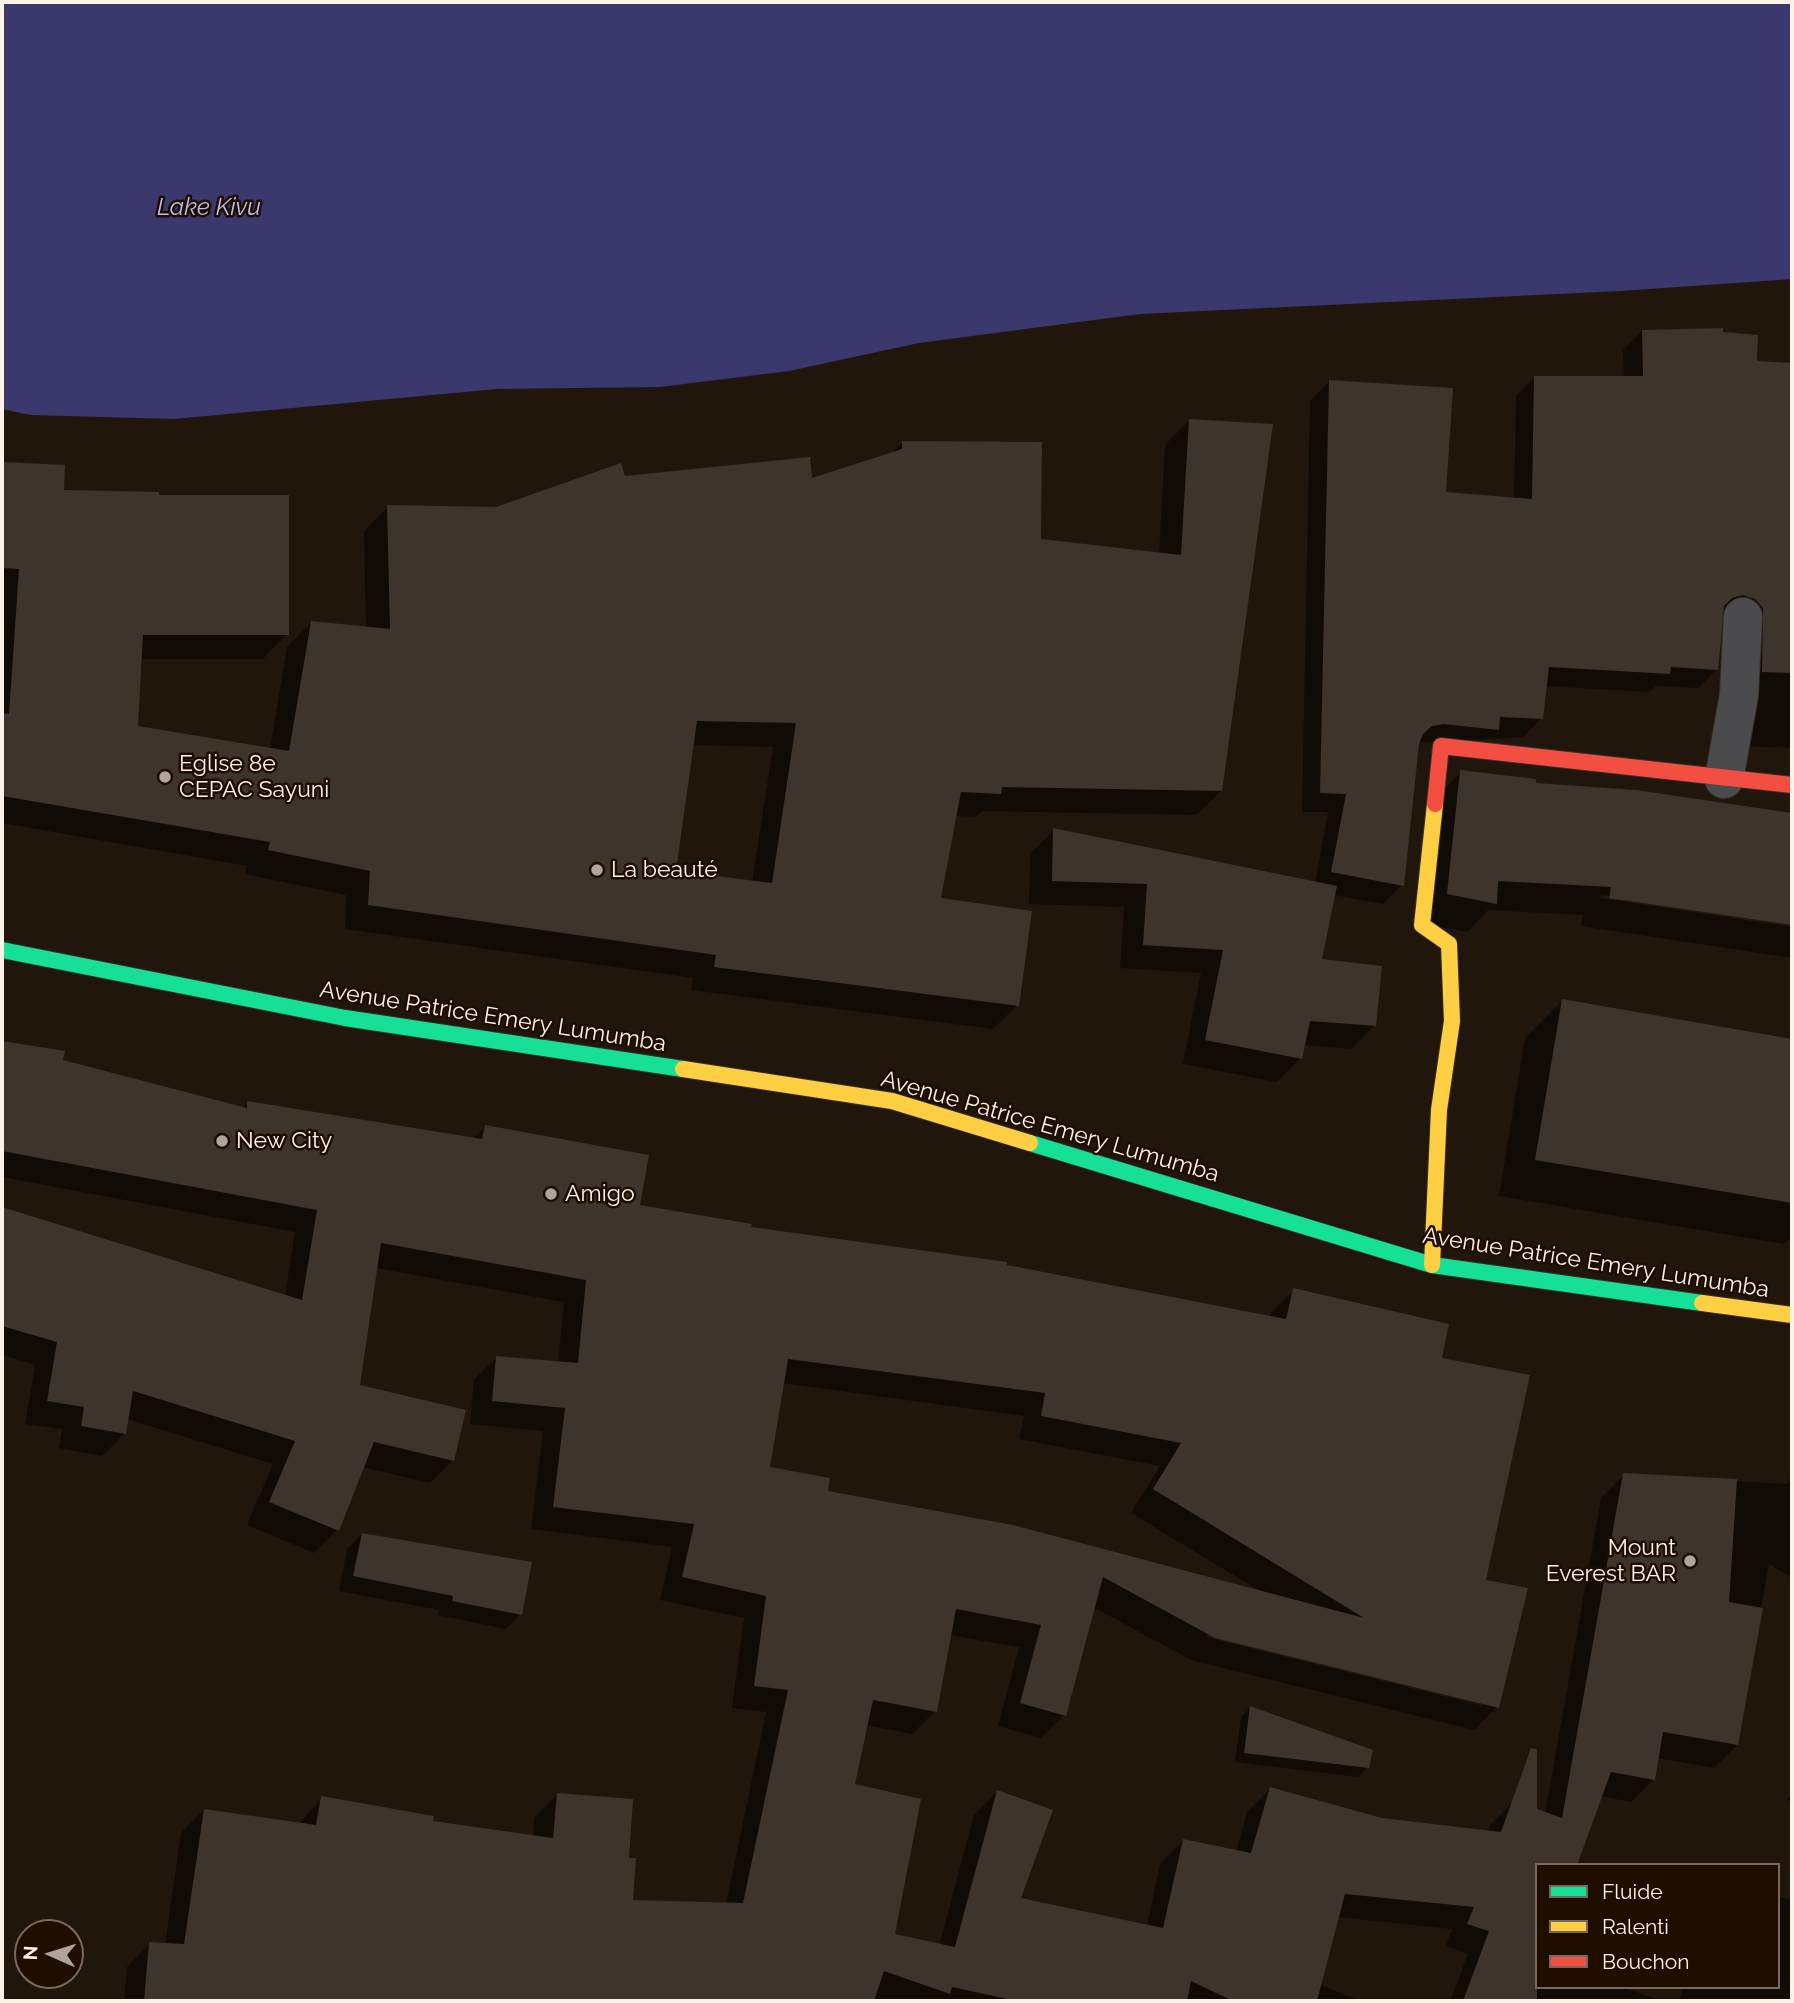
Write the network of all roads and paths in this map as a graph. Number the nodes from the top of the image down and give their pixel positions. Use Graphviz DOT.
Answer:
graph roads {
  1 [pos="1743,617"];
  2 [pos="1724,779"];
  3 [pos="1792,785"];
  4 [pos="2,950"];
  5 [pos="1432,1265"];
  6 [pos="1792,1315"];
  1 -- 2 [label="street"];
  2 -- 3 [label="street"];
  2 -- 5 [label="street"];
  4 -- 5 [label="street, Avenue Patrice Emery Lumumba"];
  5 -- 6 [label="street, Avenue Patrice Emery Lumumba"];
}
